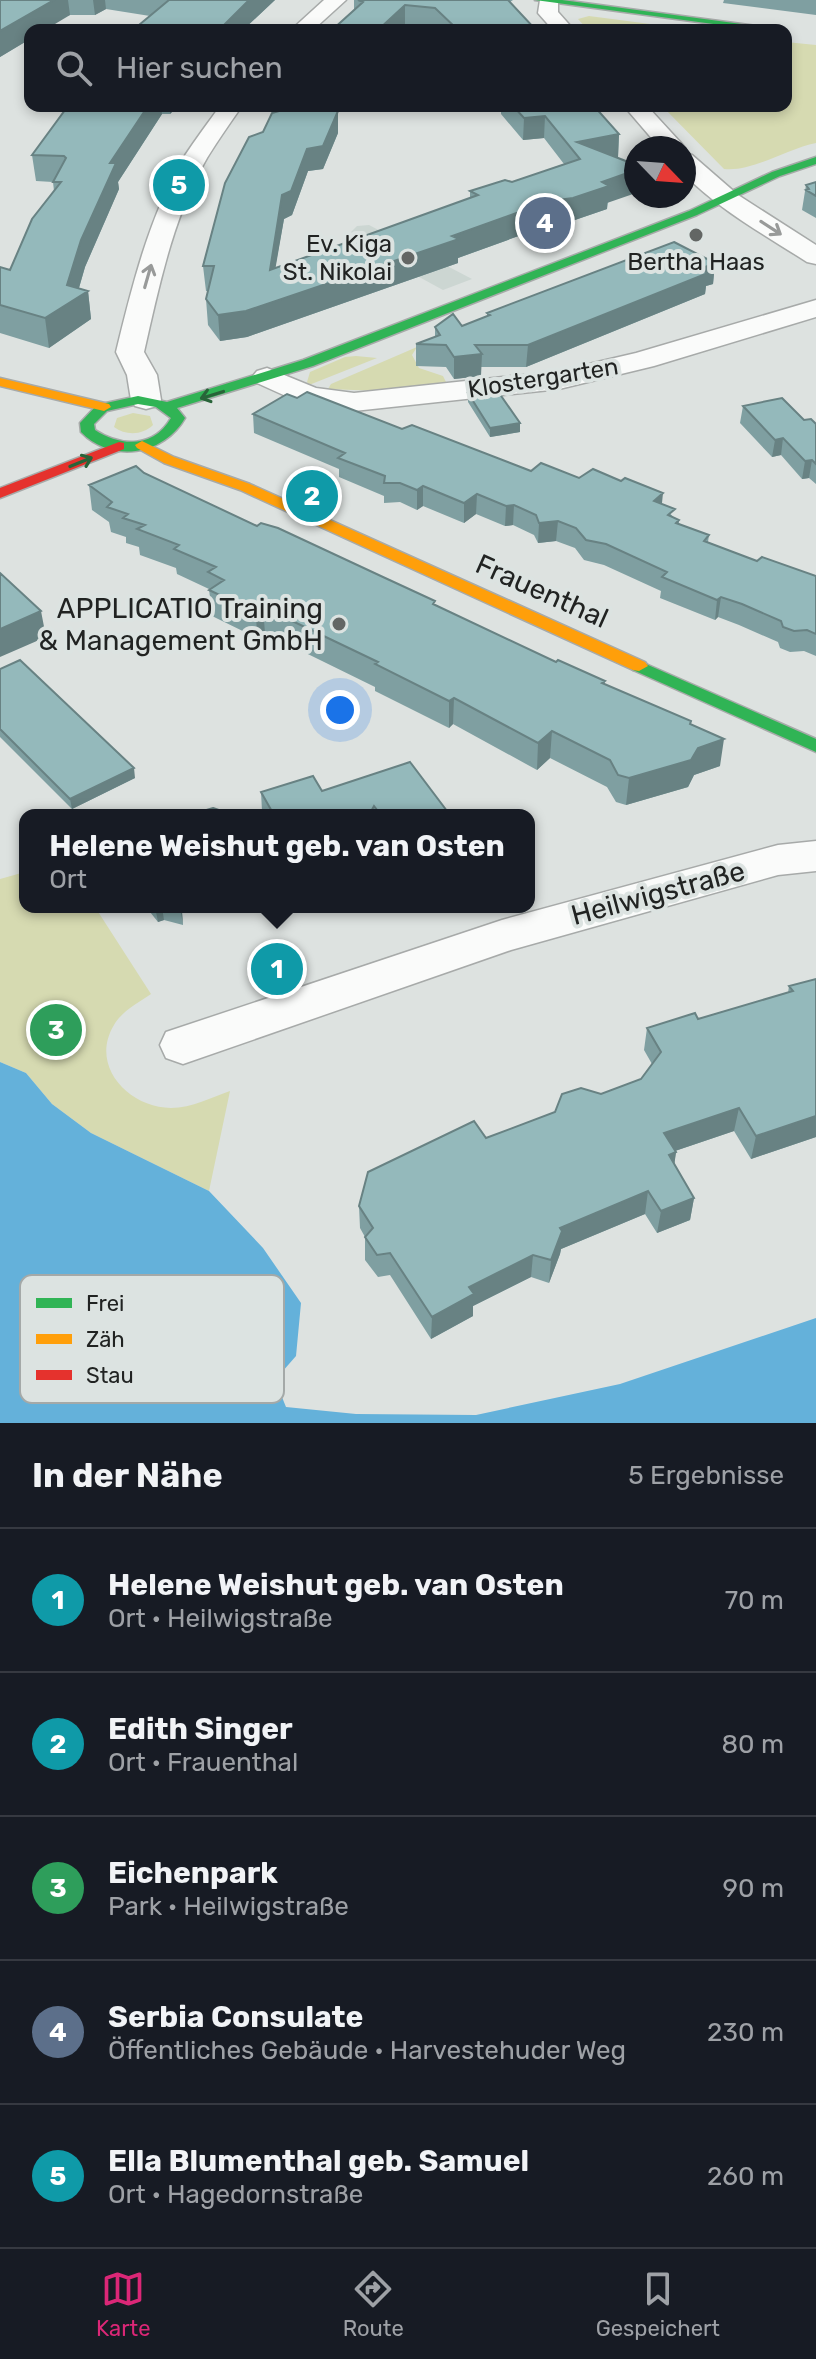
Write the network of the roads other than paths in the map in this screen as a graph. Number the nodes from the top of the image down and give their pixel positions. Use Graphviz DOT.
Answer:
graph roads {
  1 [pos="336,0"];
  2 [pos="545,1"];
  3 [pos="308,24"];
  4 [pos="558,24"];
  5 [pos="732,24"];
  6 [pos="227,112"];
  7 [pos="640,112"];
  8 [pos="662,136"];
  9 [pos="816,160"];
  10 [pos="696,170"];
  11 [pos="728,198"];
  12 [pos="816,256"];
  13 [pos="816,308"];
  14 [pos="272,380"];
  15 [pos="0,382"];
  16 [pos="0,394"];
  17 [pos="157,403"];
  18 [pos="104,407"];
  19 [pos="83,429"];
  20 [pos="172,431"];
  21 [pos="142,445"];
  22 [pos="119,446"];
  23 [pos="245,487"];
  24 [pos="0,493"];
  25 [pos="816,746"];
  26 [pos="816,856"];
  27 [pos="183,1045"];
  1 -- 3 [label="street"];
  2 -- 4 [label="street"];
  2 -- 5 [label="street"];
  17 -- 6 [label="street, one-way"];
  7 -- 8 [label="street"];
  9 -- 11 [label="street"];
  10 -- 11 [label="street"];
  11 -- 12 [label="street, one-way"];
  11 -- 14 [label="street"];
  13 -- 14 [label="street, Klostergarten"];
  14 -- 17 [label="street, one-way"];
  14 -- 20 [label="street"];
  15 -- 18 [label="street"];
  16 -- 19 [label="street"];
  17 -- 18 [label="street"];
  17 -- 20 [label="street"];
  18 -- 19 [label="street"];
  19 -- 22 [label="street"];
  20 -- 21 [label="street"];
  20 -- 23 [label="street, Frauenthal"];
  21 -- 22 [label="street"];
  21 -- 23 [label="street, Frauenthal"];
  24 -- 22 [label="street, one-way"];
  23 -- 25 [label="street, Frauenthal"];
  26 -- 27 [label="street, Heilwigstraße"];
}
